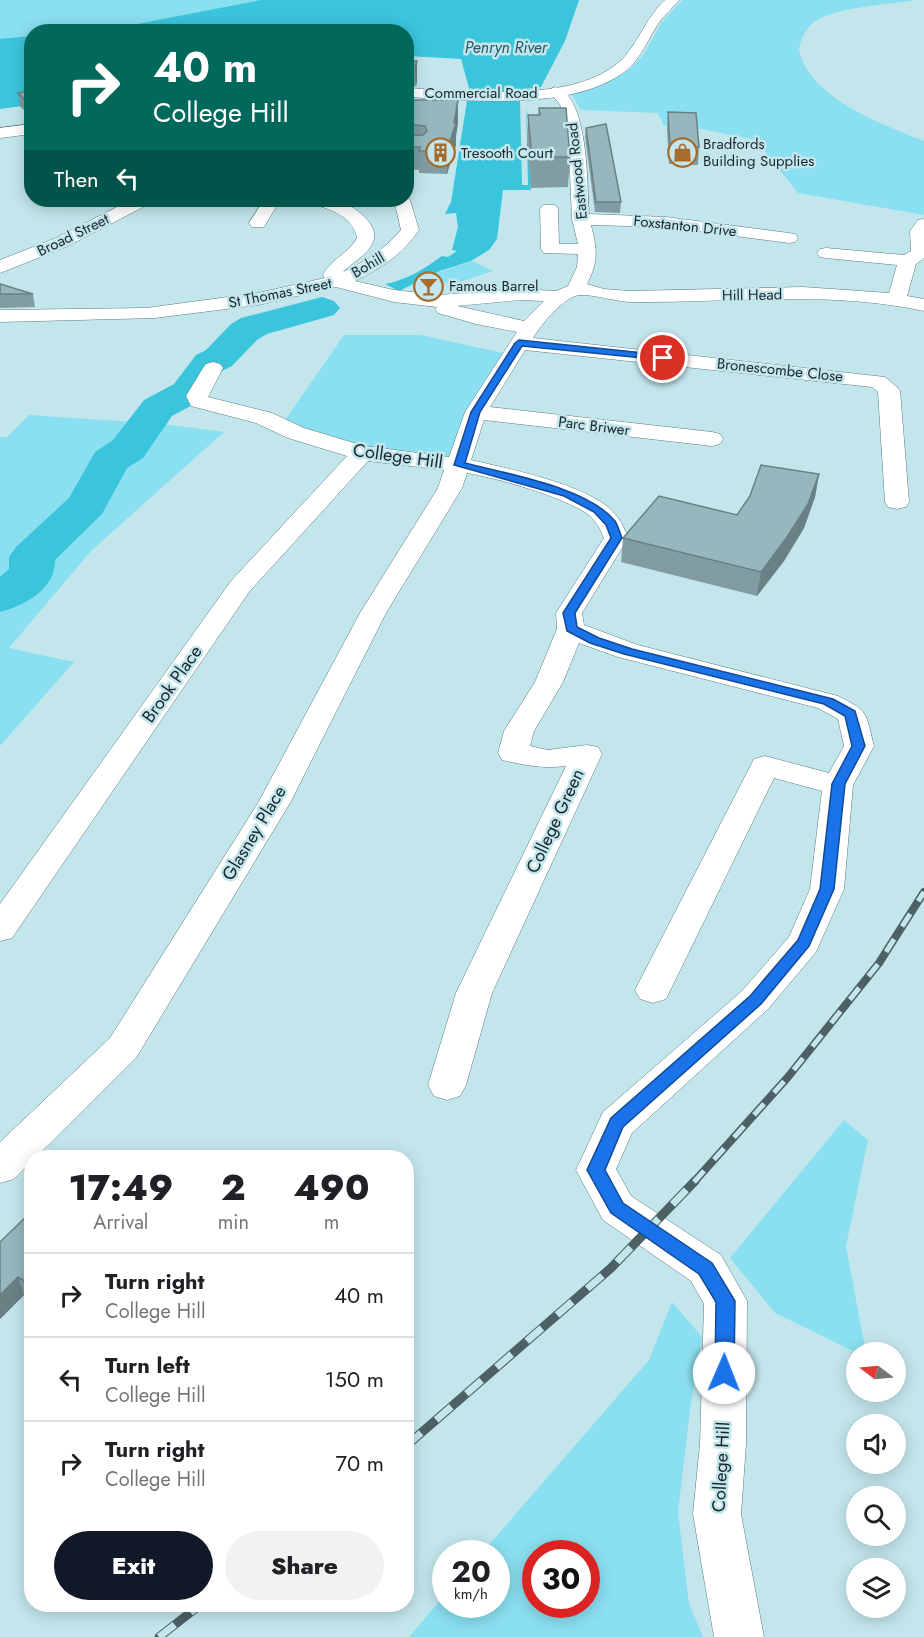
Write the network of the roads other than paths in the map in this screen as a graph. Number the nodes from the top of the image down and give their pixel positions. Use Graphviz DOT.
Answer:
graph roads {
  1 [pos="673,0"];
  2 [pos="414,92"];
  3 [pos="547,92"];
  4 [pos="24,130"];
  5 [pos="0,133"];
  6 [pos="130,207"];
  7 [pos="268,207"];
  8 [pos="338,207"];
  9 [pos="404,207"];
  10 [pos="549,209"];
  11 [pos="581,219"];
  12 [pos="258,223"];
  13 [pos="924,224"];
  14 [pos="789,238"];
  15 [pos="588,249"];
  16 [pos="826,253"];
  17 [pos="908,261"];
  18 [pos="0,267"];
  19 [pos="336,281"];
  20 [pos="580,288"];
  21 [pos="559,297"];
  22 [pos="897,299"];
  23 [pos="432,301"];
  24 [pos="924,305"];
  25 [pos="0,316"];
  26 [pos="524,335"];
  27 [pos="213,368"];
  28 [pos="476,412"];
  29 [pos="712,440"];
  30 [pos="362,453"];
  31 [pos="459,465"];
  32 [pos="897,502"];
  33 [pos="571,629"];
  34 [pos="838,784"];
  35 [pos="0,929"];
  36 [pos="653,990"];
  37 [pos="447,1085"];
  38 [pos="0,1167"];
  39 [pos="739,1637"];
  1 -- 3 [label="main road, Commercial Road"];
  2 -- 3 [label="main road, Commercial Road"];
  3 -- 11 [label="street, Eastwood Road"];
  4 -- 5 [label="main road"];
  6 -- 18 [label="street, Broad Street"];
  7 -- 12 [label="street"];
  8 -- 19 [label="street, Bohill"];
  9 -- 19 [label="street, Bohill"];
  10 -- 15 [label="street"];
  11 -- 14 [label="street, Foxstanton Drive"];
  11 -- 15 [label="street, Eastwood Road"];
  13 -- 17 [label="street"];
  15 -- 20 [label="street, Eastwood Road"];
  16 -- 17 [label="street"];
  17 -- 22 [label="street"];
  19 -- 23 [label="street, St Thomas Street"];
  19 -- 25 [label="street, St Thomas Street"];
  20 -- 21 [label="street"];
  20 -- 22 [label="street, Hill Head"];
  21 -- 23 [label="street, St Thomas Street"];
  21 -- 26 [label="street, Glasney Place"];
  22 -- 24 [label="street, Hill Head"];
  23 -- 26 [label="street, Bronescombe Close"];
  26 -- 28 [label="street, Glasney Place"];
  26 -- 32 [label="street, Bronescombe Close"];
  27 -- 30 [label="street, College Hill"];
  28 -- 29 [label="street, Parc Briwer"];
  28 -- 31 [label="street, Glasney Place"];
  30 -- 31 [label="street, College Hill"];
  30 -- 35 [label="street, Brook Place"];
  31 -- 33 [label="street, College Hill"];
  31 -- 38 [label="street, Glasney Place"];
  33 -- 34 [label="street, College Hill"];
  33 -- 37 [label="street, College Green"];
  34 -- 36 [label="street"];
  34 -- 39 [label="street, College Hill"];
}
